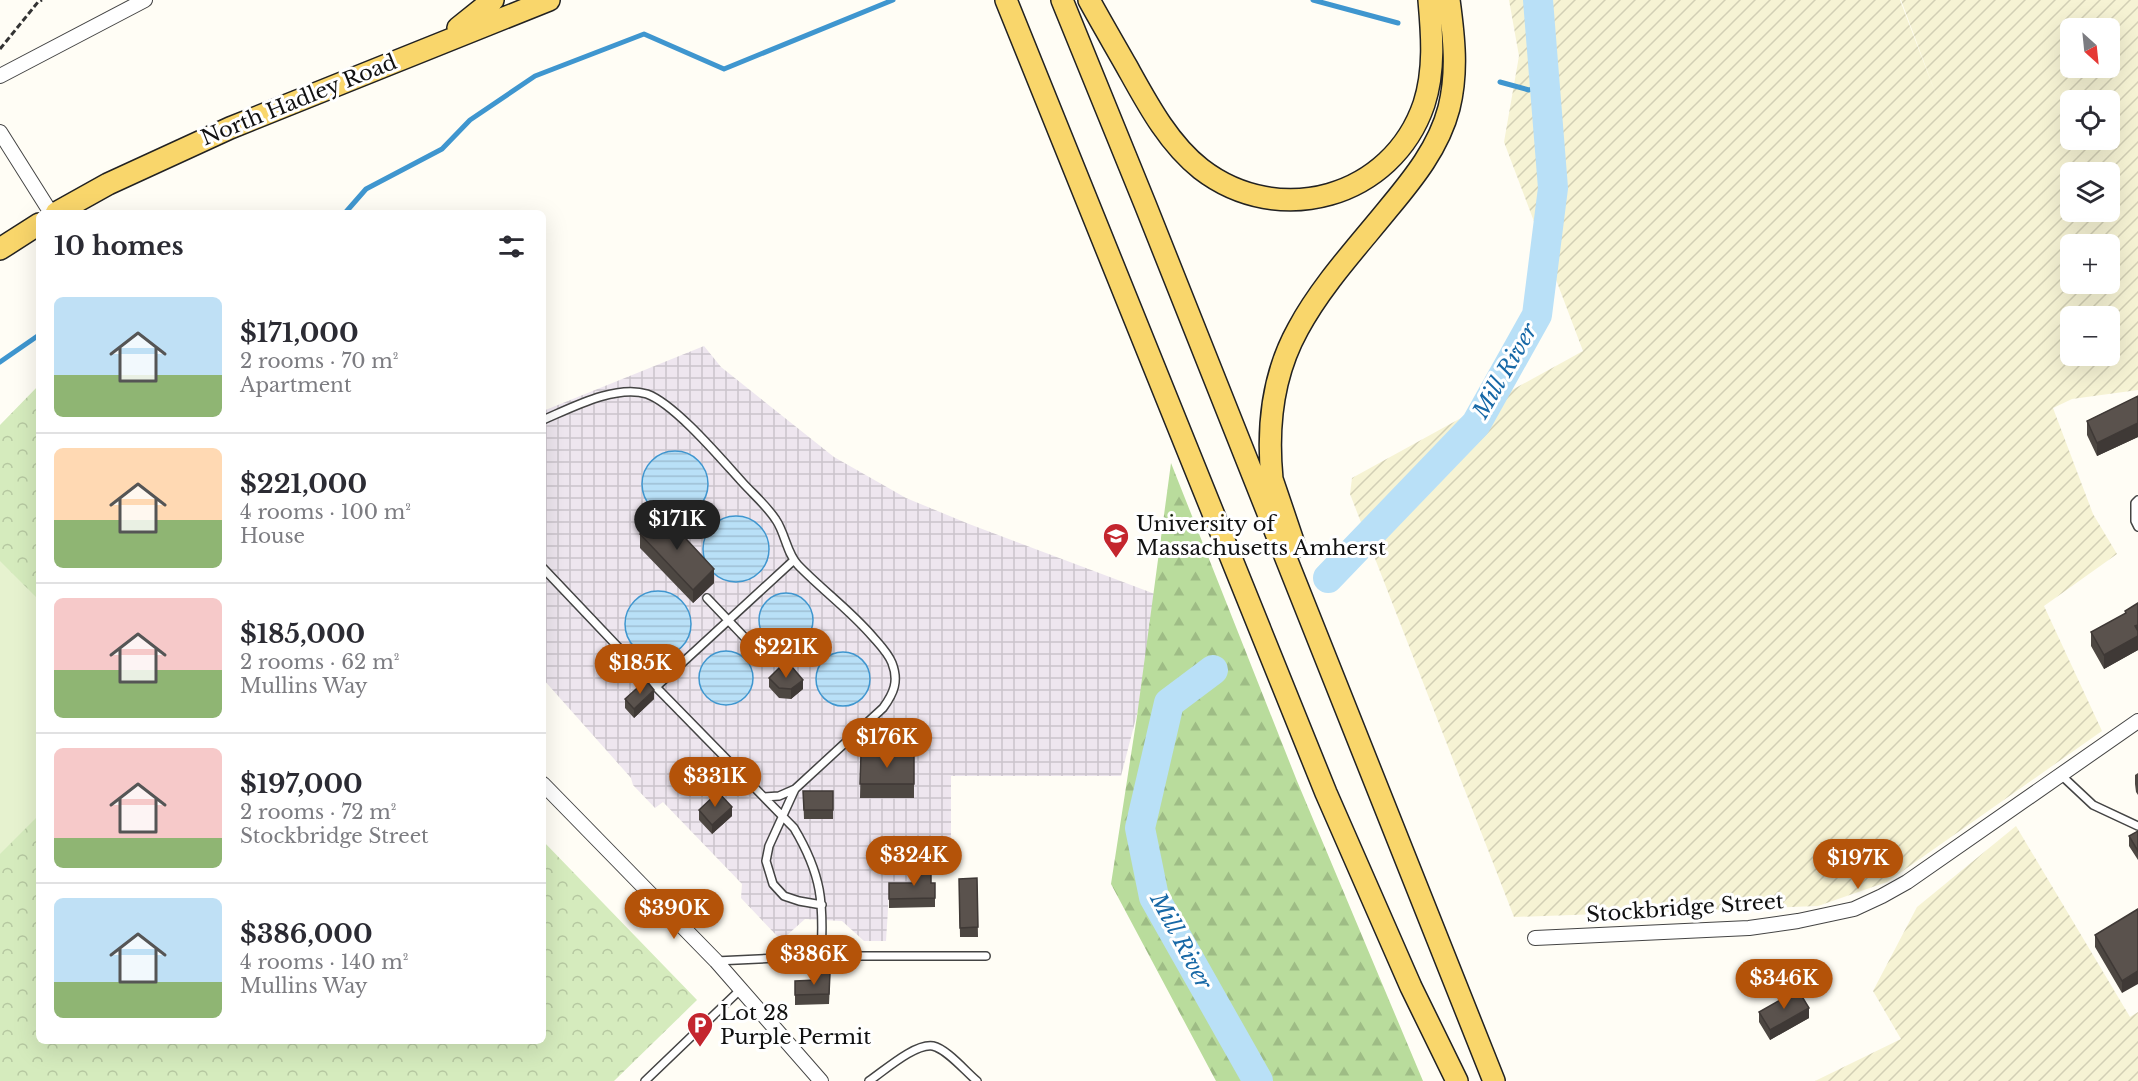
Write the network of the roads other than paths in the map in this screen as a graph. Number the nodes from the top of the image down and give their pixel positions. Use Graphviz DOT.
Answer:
graph roads {
  1 [pos="145,0"];
  2 [pos="493,0"];
  3 [pos="549,0"];
  4 [pos="1006,0"];
  5 [pos="1062,0"];
  6 [pos="1089,0"];
  7 [pos="1429,0"];
  8 [pos="1449,0"];
  9 [pos="439,43"];
  10 [pos="0,76"];
  11 [pos="0,132"];
  12 [pos="49,210"];
  13 [pos="61,210"];
  14 [pos="36,226"];
  15 [pos="0,249"];
  16 [pos="546,419"];
  17 [pos="2138,500"];
  18 [pos="2138,526"];
  19 [pos="794,561"];
  20 [pos="546,571"];
  21 [pos="707,598"];
  22 [pos="728,621"];
  23 [pos="768,662"];
  24 [pos="656,687"];
  25 [pos="2138,720"];
  26 [pos="2061,774"];
  27 [pos="546,787"];
  28 [pos="795,789"];
  29 [pos="764,797"];
  30 [pos="782,815"];
  31 [pos="2138,826"];
  32 [pos="1401,848"];
  33 [pos="822,905"];
  34 [pos="1535,938"];
  35 [pos="821,956"];
  36 [pos="986,956"];
  37 [pos="716,961"];
  38 [pos="741,989"];
  39 [pos="645,1081"];
  40 [pos="821,1081"];
  41 [pos="869,1081"];
  42 [pos="977,1081"];
  43 [pos="1457,1081"];
  44 [pos="1494,1081"];
  1 -- 10 [label="street"];
  2 -- 9 [label="main road"];
  3 -- 9 [label="main road, North Hadley Road"];
  4 -- 43 [label="main road"];
  5 -- 32 [label="main road"];
  6 -- 7 [label="main road"];
  8 -- 32 [label="main road"];
  9 -- 13 [label="main road, North Hadley Road"];
  11 -- 12 [label="street"];
  14 -- 15 [label="main road"];
  16 -- 19 [label="lane"];
  17 -- 18 [label="lane"];
  19 -- 22 [label="lane"];
  19 -- 28 [label="lane"];
  20 -- 24 [label="lane"];
  21 -- 22 [label="lane"];
  22 -- 23 [label="lane"];
  22 -- 24 [label="lane"];
  24 -- 29 [label="lane"];
  25 -- 26 [label="street, Stockbridge Street"];
  26 -- 31 [label="lane"];
  26 -- 34 [label="street, Stockbridge Street"];
  27 -- 37 [label="street"];
  28 -- 29 [label="lane"];
  28 -- 30 [label="lane"];
  29 -- 30 [label="lane"];
  30 -- 33 [label="lane"];
  30 -- 33 [label="lane"];
  32 -- 44 [label="main road"];
  33 -- 35 [label="lane"];
  35 -- 36 [label="lane"];
  35 -- 37 [label="lane"];
  37 -- 38 [label="street"];
  38 -- 39 [label="lane"];
  38 -- 40 [label="street"];
  41 -- 42 [label="lane"];
}
